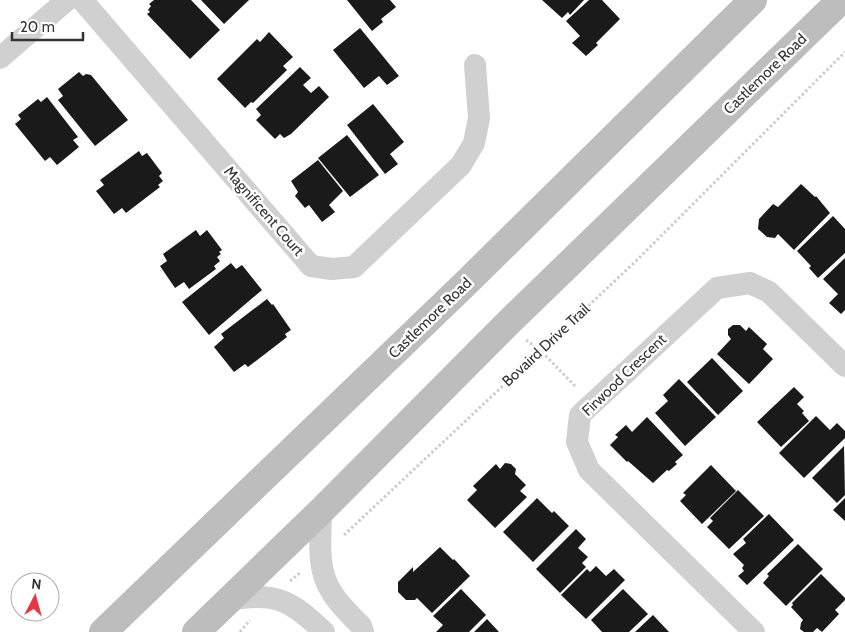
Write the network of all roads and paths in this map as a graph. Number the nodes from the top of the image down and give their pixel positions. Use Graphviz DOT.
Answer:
graph roads {
  1 [pos="67,0"];
  2 [pos="82,0"];
  3 [pos="753,0"];
  4 [pos="841,0"];
  5 [pos="845,52"];
  6 [pos="0,58"];
  7 [pos="475,65"];
  8 [pos="506,325"];
  9 [pos="540,350"];
  10 [pos="845,366"];
  11 [pos="592,404"];
  12 [pos="321,512"];
  13 [pos="320,556"];
  14 [pos="271,597"];
  15 [pos="230,600"];
  16 [pos="103,632"];
  17 [pos="196,632"];
  18 [pos="240,632"];
  19 [pos="324,632"];
  20 [pos="363,632"];
  21 [pos="754,632"];
  1 -- 6 [label="street"];
  2 -- 7 [label="street, Magnificent Court"];
  3 -- 16 [label="main road, Castlemore Road"];
  4 -- 8 [label="main road, Castlemore Road"];
  5 -- 9 [label="path, Bovaird Drive Trail"];
  8 -- 9 [label="path"];
  8 -- 12 [label="main road, Castlemore Road"];
  9 -- 11 [label="path"];
  9 -- 13 [label="path, Bovaird Drive Trail"];
  10 -- 11 [label="street, Firwood Crescent"];
  11 -- 21 [label="street, Firwood Crescent"];
  12 -- 13 [label="street"];
  12 -- 15 [label="main road, Castlemore Road"];
  13 -- 14 [label="path, Bovaird Drive Trail"];
  13 -- 20 [label="street"];
  14 -- 15 [label="street"];
  14 -- 18 [label="path, Bovaird Drive Trail"];
  14 -- 19 [label="street"];
  15 -- 17 [label="main road, Castlemore Road"];
}
